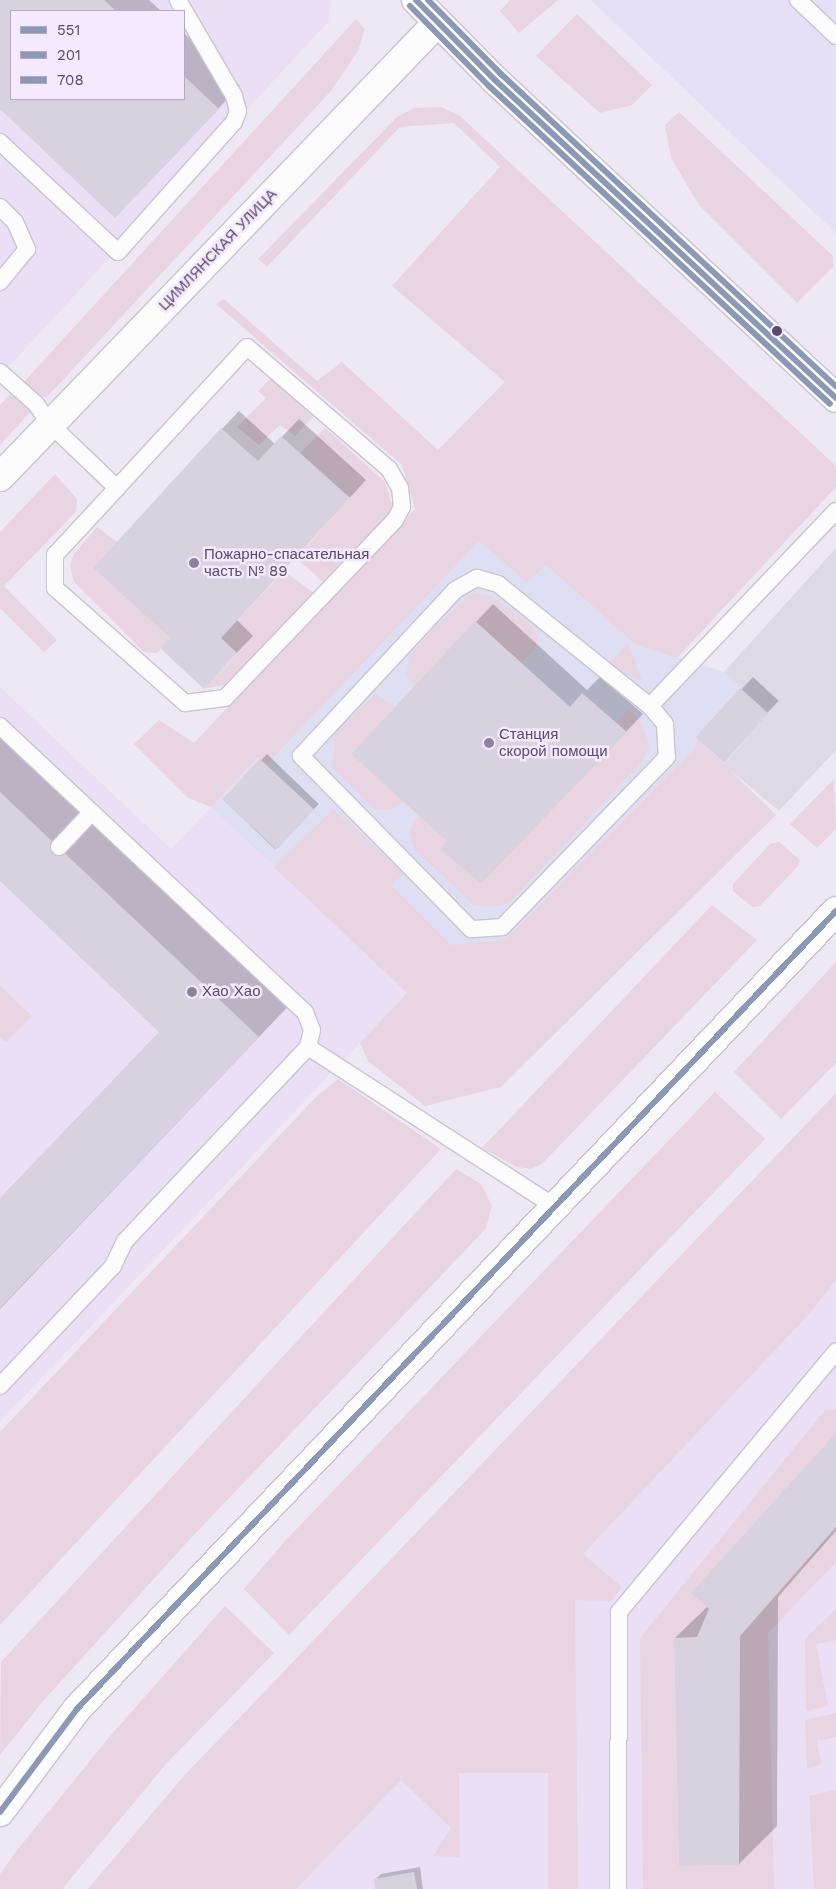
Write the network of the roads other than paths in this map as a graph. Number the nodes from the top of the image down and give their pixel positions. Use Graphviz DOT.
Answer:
graph roads {
  1 [pos="416,0"];
  2 [pos="798,0"];
  3 [pos="185,12"];
  4 [pos="437,23"];
  5 [pos="836,36"];
  6 [pos="0,142"];
  7 [pos="0,207"];
  8 [pos="0,282"];
  9 [pos="0,372"];
  10 [pos="836,398"];
  11 [pos="50,424"];
  12 [pos="2,470"];
  13 [pos="117,488"];
  14 [pos="836,511"];
  15 [pos="650,706"];
  16 [pos="0,726"];
  17 [pos="92,812"];
  18 [pos="59,848"];
  19 [pos="836,910"];
  20 [pos="308,1047"];
  21 [pos="554,1206"];
  22 [pos="836,1352"];
  23 [pos="0,1386"];
  24 [pos="0,1812"];
  25 [pos="618,1889"];
  1 -- 4 [label="street"];
  2 -- 5 [label="lane"];
  3 -- 6 [label="lane"];
  4 -- 10 [label="street"];
  4 -- 11 [label="street, ЦИМЛЯНСКАЯ УЛИЦА"];
  7 -- 8 [label="lane"];
  9 -- 11 [label="lane"];
  11 -- 12 [label="street, ЦИМЛЯНСКАЯ УЛИЦА"];
  11 -- 13 [label="lane"];
  13 -- 13 [label="lane"];
  14 -- 15 [label="lane"];
  15 -- 15 [label="lane"];
  16 -- 17 [label="lane"];
  17 -- 18 [label="lane"];
  17 -- 20 [label="lane"];
  19 -- 21 [label="street"];
  20 -- 21 [label="lane"];
  20 -- 23 [label="lane"];
  21 -- 24 [label="street"];
  22 -- 25 [label="lane"];
}
